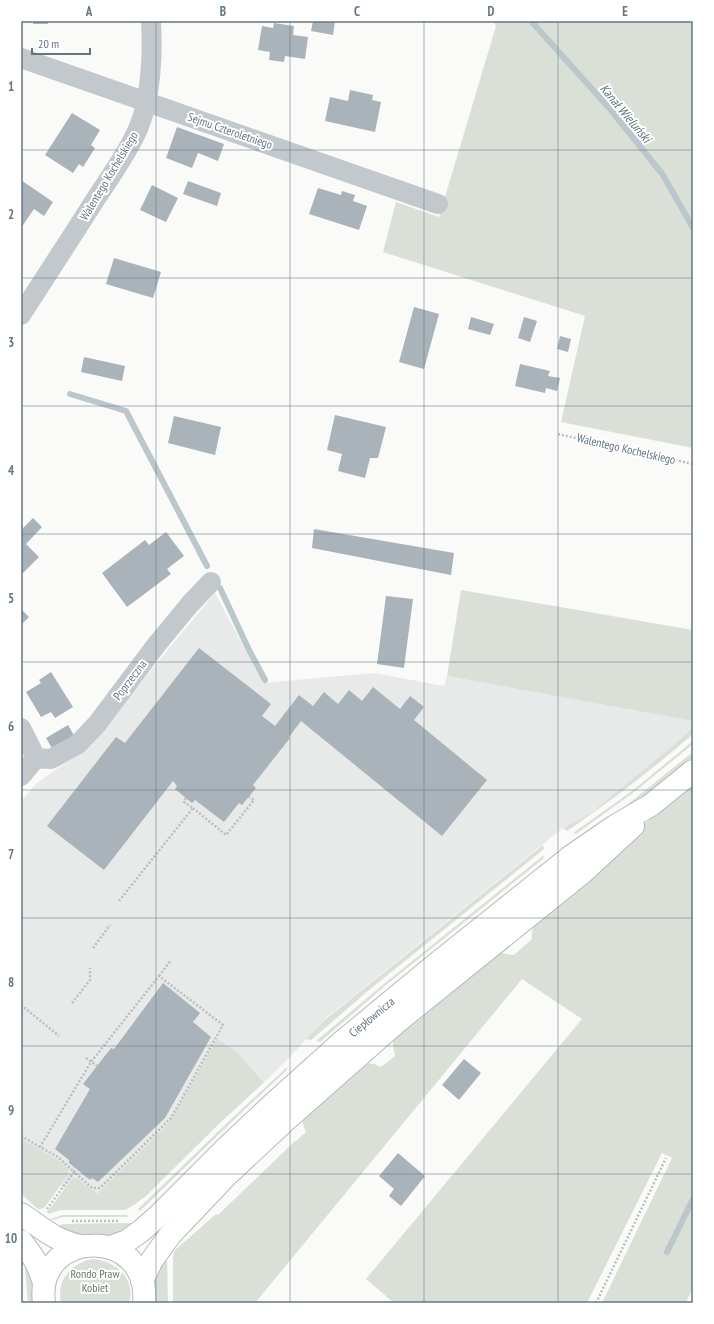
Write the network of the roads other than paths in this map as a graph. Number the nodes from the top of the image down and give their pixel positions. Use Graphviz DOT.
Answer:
graph roads {
  1 [pos="151,21"];
  2 [pos="21,58"];
  3 [pos="146,101"];
  4 [pos="438,204"];
  5 [pos="21,315"];
  6 [pos="211,582"];
  7 [pos="21,728"];
  8 [pos="36,758"];
  9 [pos="693,771"];
  10 [pos="21,776"];
  11 [pos="650,805"];
  12 [pos="21,1214"];
  13 [pos="21,1241"];
  14 [pos="81,1246"];
  15 [pos="110,1247"];
  16 [pos="142,1282"];
  17 [pos="44,1293"];
  18 [pos="144,1303"];
  1 -- 3 [label="street, Walentego Kochelskiego"];
  2 -- 3 [label="street, Sejmu Czteroletniego"];
  3 -- 4 [label="street, Sejmu Czteroletniego"];
  3 -- 5 [label="street, Walentego Kochelskiego"];
  6 -- 8 [label="street, Poprzeczna"];
  7 -- 8 [label="street"];
  8 -- 10 [label="street"];
  9 -- 11 [label="main road, Ciepłownicza"];
  11 -- 15 [label="main road, Ciepłownicza"];
  11 -- 16 [label="main road, Ciepłownicza"];
  12 -- 14 [label="main road"];
  13 -- 17 [label="main road"];
  14 -- 15 [label="main road"];
  14 -- 17 [label="main road"];
  15 -- 16 [label="main road"];
  16 -- 18 [label="main road"];
}
